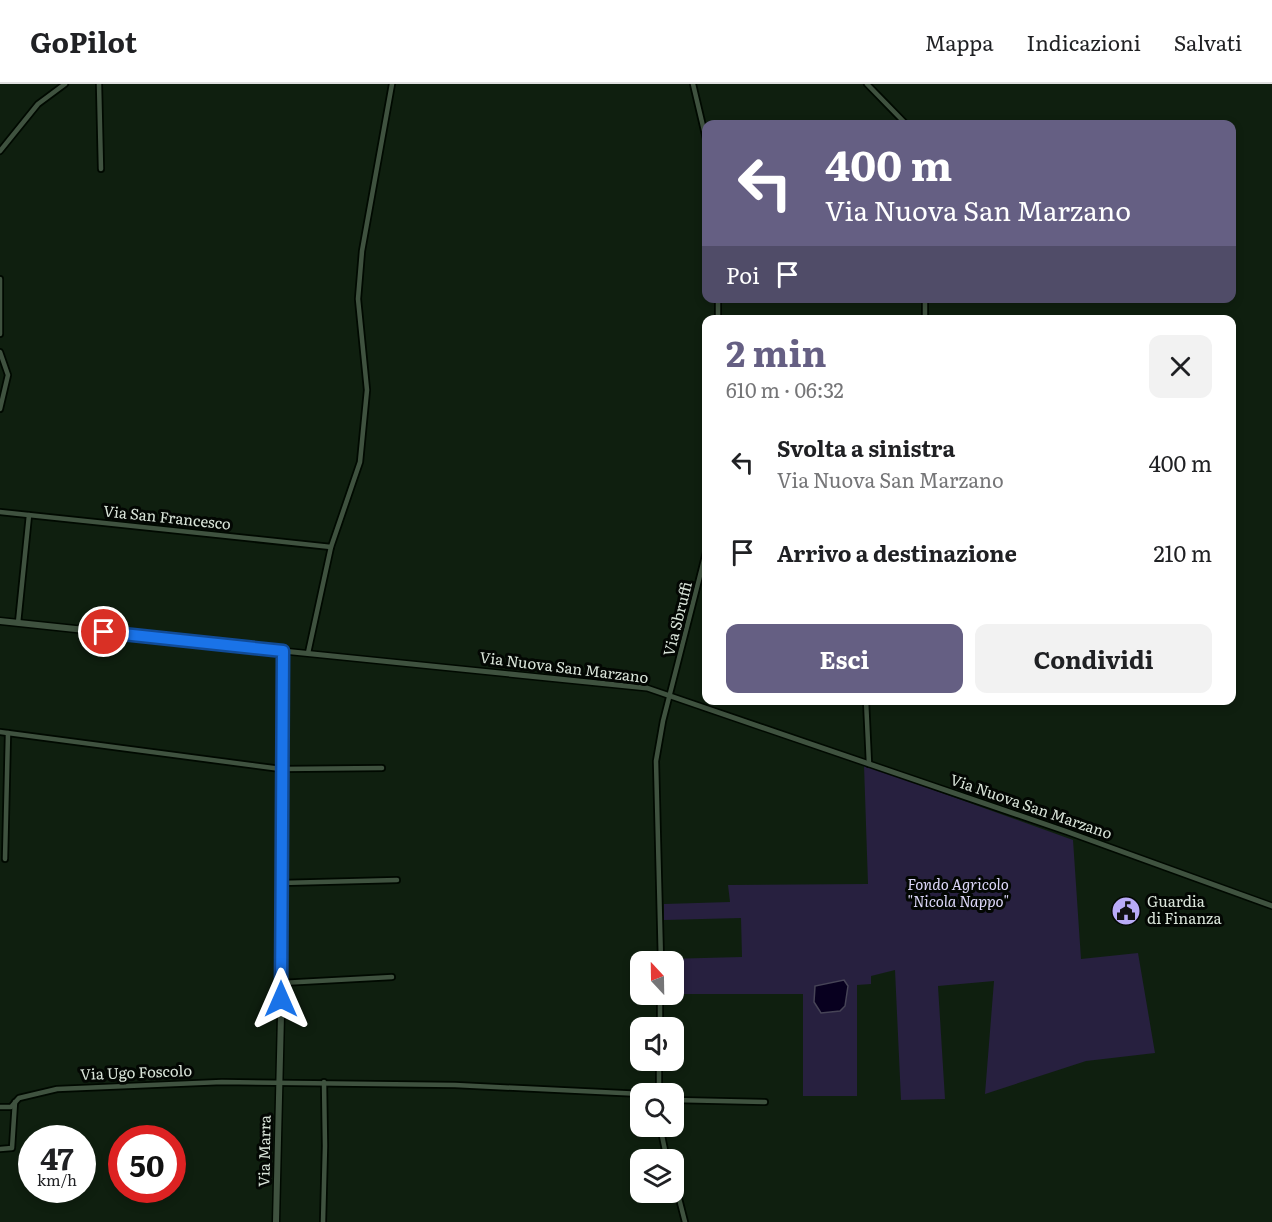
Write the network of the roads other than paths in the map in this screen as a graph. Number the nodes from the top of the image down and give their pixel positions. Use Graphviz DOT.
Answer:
graph roads {
  1 [pos="65,84"];
  2 [pos="99,84"];
  3 [pos="393,84"];
  4 [pos="693,84"];
  5 [pos="867,84"];
  6 [pos="902,120"];
  7 [pos="702,122"];
  8 [pos="0,152"];
  9 [pos="101,169"];
  10 [pos="0,279"];
  11 [pos="0,334"];
  12 [pos="0,351"];
  13 [pos="0,409"];
  14 [pos="0,512"];
  15 [pos="28,515"];
  16 [pos="331,547"];
  17 [pos="702,568"];
  18 [pos="0,621"];
  19 [pos="18,623"];
  20 [pos="283,651"];
  21 [pos="308,653"];
  22 [pos="671,695"];
  23 [pos="866,705"];
  24 [pos="0,732"];
  25 [pos="8,733"];
  26 [pos="869,764"];
  27 [pos="281,768"];
  28 [pos="382,768"];
  29 [pos="5,859"];
  30 [pos="397,880"];
  31 [pos="281,883"];
  32 [pos="1272,906"];
  33 [pos="661,951"];
  34 [pos="392,977"];
  35 [pos="281,983"];
  36 [pos="278,1081"];
  37 [pos="324,1082"];
  38 [pos="630,1093"];
  39 [pos="684,1100"];
  40 [pos="15,1102"];
  41 [pos="765,1102"];
  42 [pos="0,1107"];
  43 [pos="0,1149"];
  44 [pos="680,1203"];
  45 [pos="276,1222"];
  46 [pos="323,1222"];
  47 [pos="685,1222"];
  1 -- 8 [label="street"];
  2 -- 9 [label="street"];
  3 -- 16 [label="street"];
  4 -- 7 [label="street"];
  5 -- 6 [label="street"];
  10 -- 11 [label="street"];
  12 -- 13 [label="street"];
  14 -- 15 [label="street, Via San Francesco"];
  15 -- 16 [label="street, Via San Francesco"];
  15 -- 19 [label="street"];
  16 -- 21 [label="street"];
  17 -- 22 [label="street, Via Sbruffi"];
  18 -- 19 [label="main road, Via Nuova San Marzano"];
  19 -- 20 [label="main road, Via Nuova San Marzano"];
  20 -- 21 [label="street, Via Nuova San Marzano"];
  20 -- 27 [label="main road, Via Marra"];
  21 -- 22 [label="street, Via Nuova San Marzano"];
  22 -- 26 [label="street, Via Nuova San Marzano"];
  22 -- 33 [label="street, Via Sbruffi"];
  23 -- 26 [label="street"];
  24 -- 25 [label="street"];
  25 -- 27 [label="street"];
  25 -- 29 [label="street"];
  26 -- 32 [label="street, Via Nuova San Marzano"];
  27 -- 28 [label="street"];
  27 -- 31 [label="main road, Via Marra"];
  30 -- 31 [label="street"];
  31 -- 35 [label="main road, Via Marra"];
  34 -- 35 [label="street"];
  35 -- 36 [label="main road, Via Marra"];
  36 -- 37 [label="street, Via Ugo Foscolo"];
  36 -- 40 [label="street, Via Ugo Foscolo"];
  36 -- 45 [label="main road, Via Marra"];
  37 -- 38 [label="street, Via Ugo Foscolo"];
  37 -- 46 [label="street"];
  39 -- 41 [label="street"];
  40 -- 42 [label="street, Via Ugo Foscolo"];
  40 -- 43 [label="street"];
  44 -- 47 [label="street"];
}
